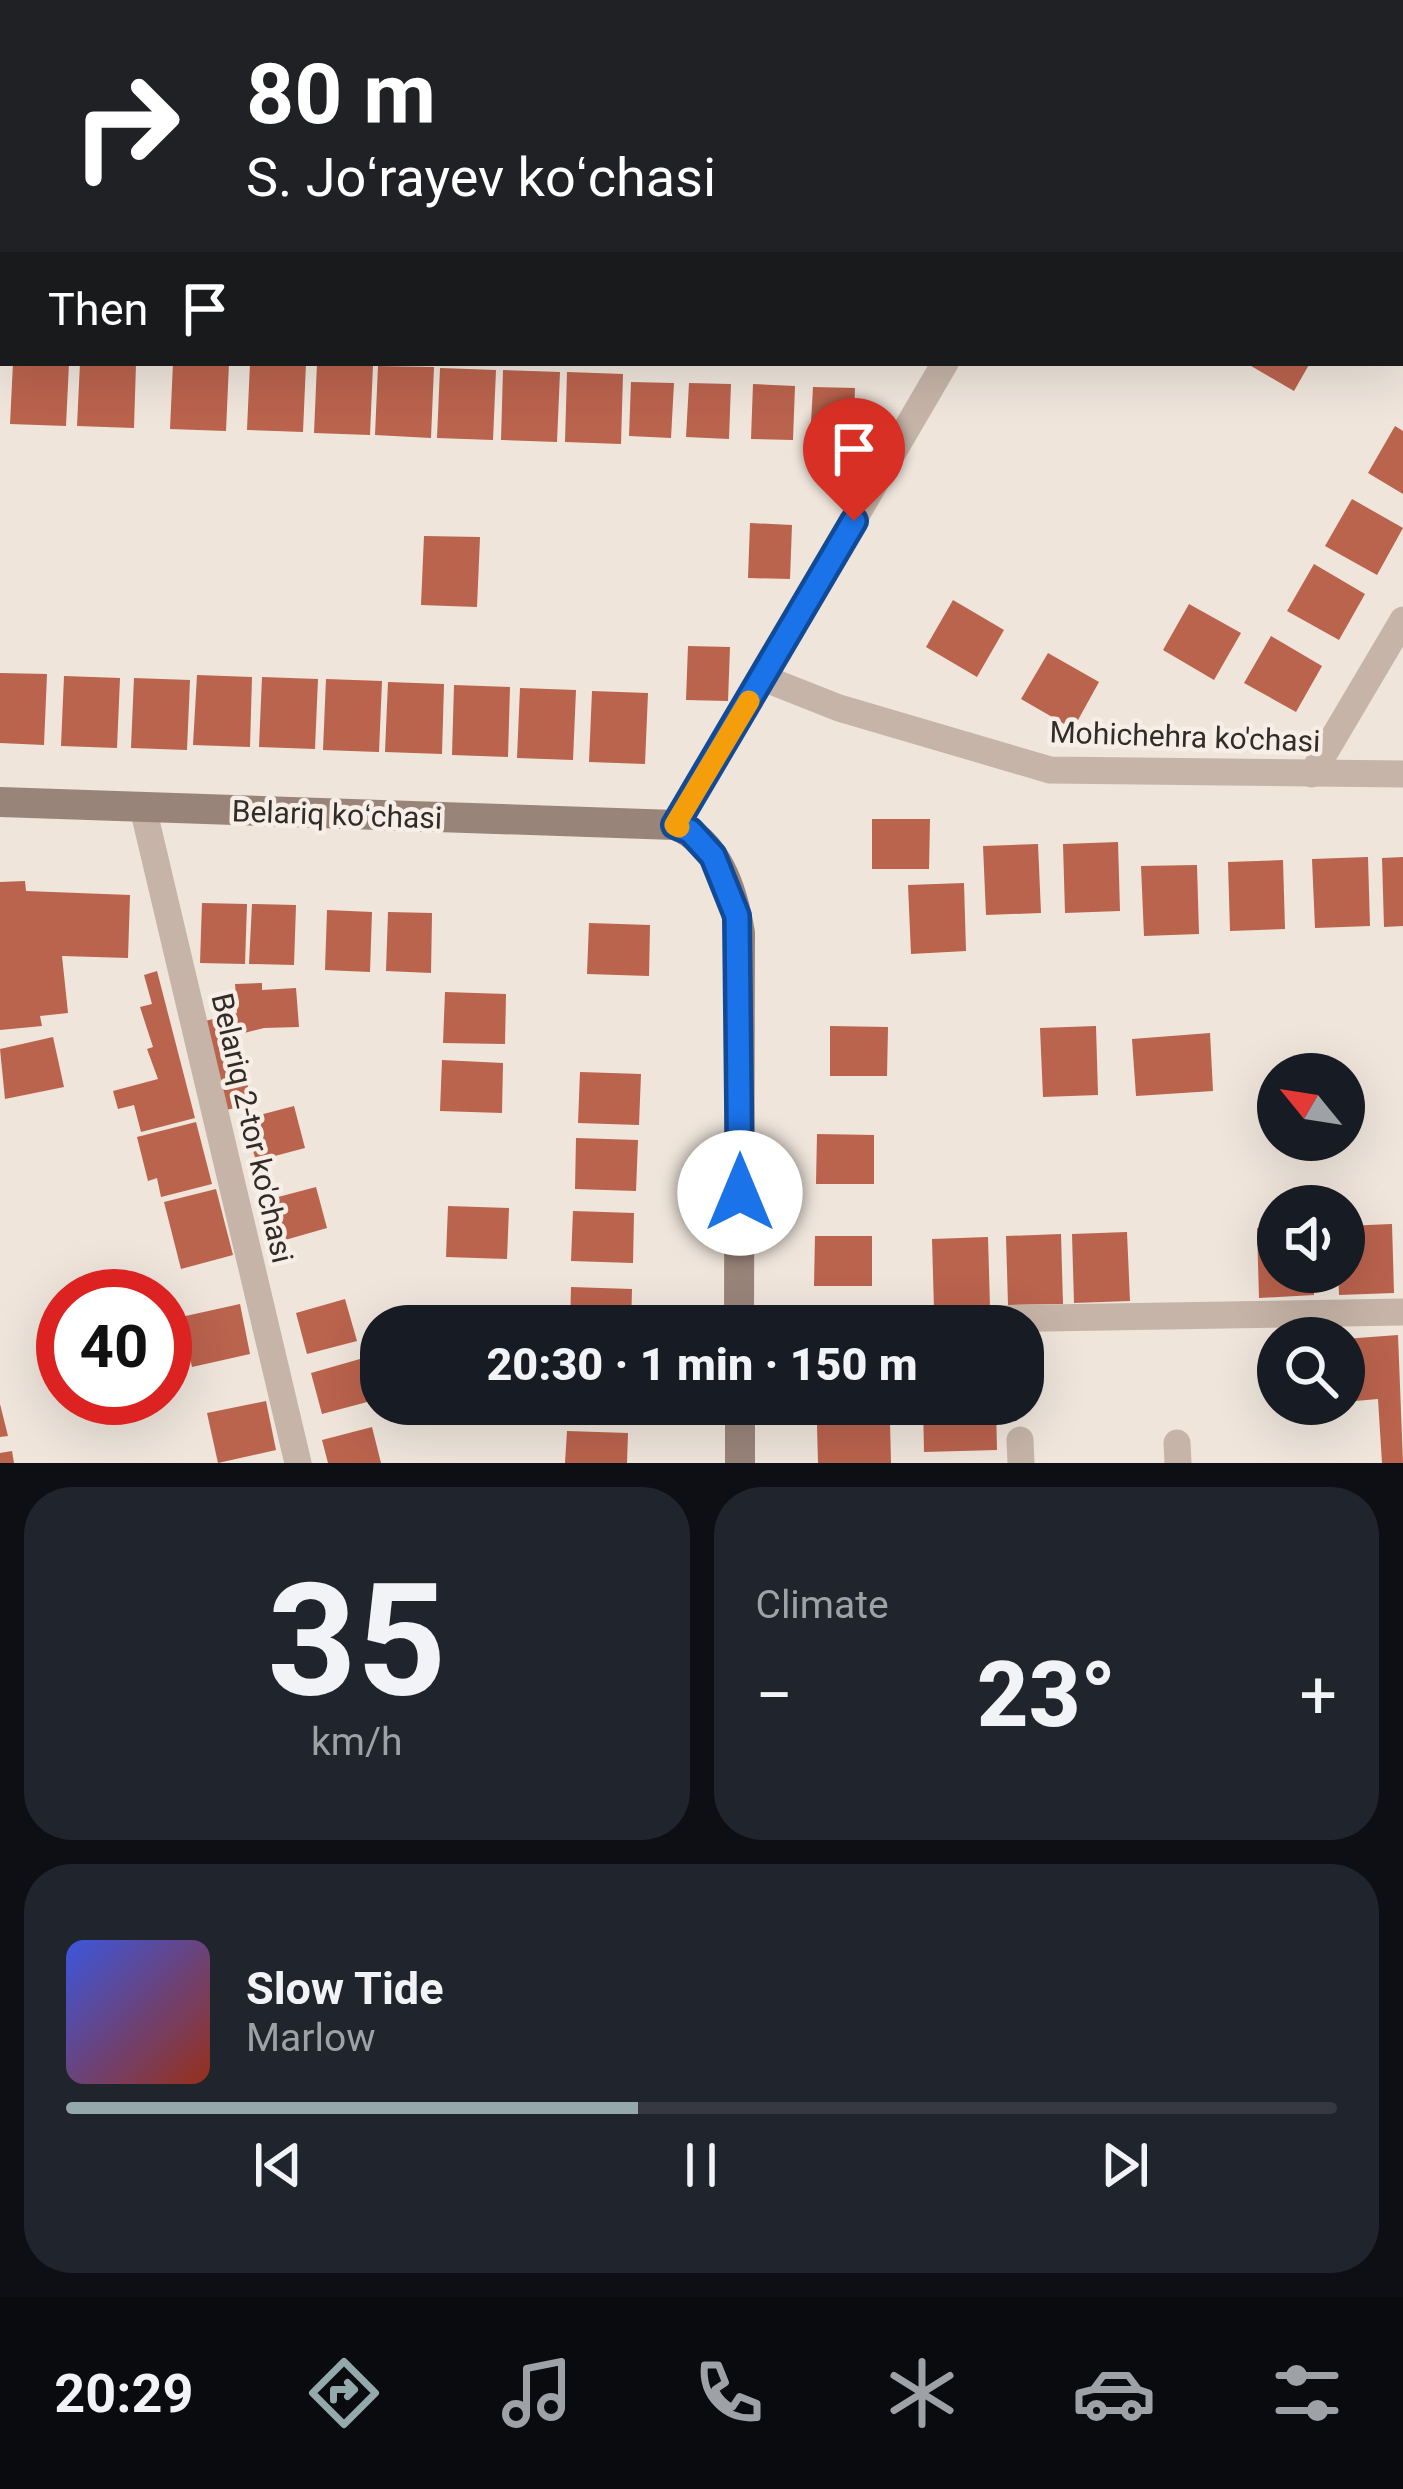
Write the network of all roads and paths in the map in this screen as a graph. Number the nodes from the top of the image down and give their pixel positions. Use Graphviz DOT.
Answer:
graph roads {
  1 [pos="943,366"];
  2 [pos="1403,620"];
  3 [pos="763,678"];
  4 [pos="1312,774"];
  5 [pos="1403,774"];
  6 [pos="0,802"];
  7 [pos="143,808"];
  8 [pos="675,825"];
  9 [pos="740,1305"];
  10 [pos="1403,1312"];
  11 [pos="1044,1318"];
  12 [pos="740,1425"];
  13 [pos="298,1463"];
  14 [pos="740,1463"];
  1 -- 3 [label="street"];
  2 -- 4 [label="street"];
  3 -- 4 [label="street, Mohichehra ko'chasi"];
  3 -- 8 [label="street"];
  4 -- 5 [label="street, Mohichehra ko'chasi"];
  6 -- 7 [label="street, Belariq koʻchasi"];
  7 -- 8 [label="street, Belariq koʻchasi"];
  7 -- 13 [label="street, Belariq 2-tor ko'chasi"];
  8 -- 9 [label="street"];
  10 -- 11 [label="street"];
  12 -- 14 [label="street"];
}
